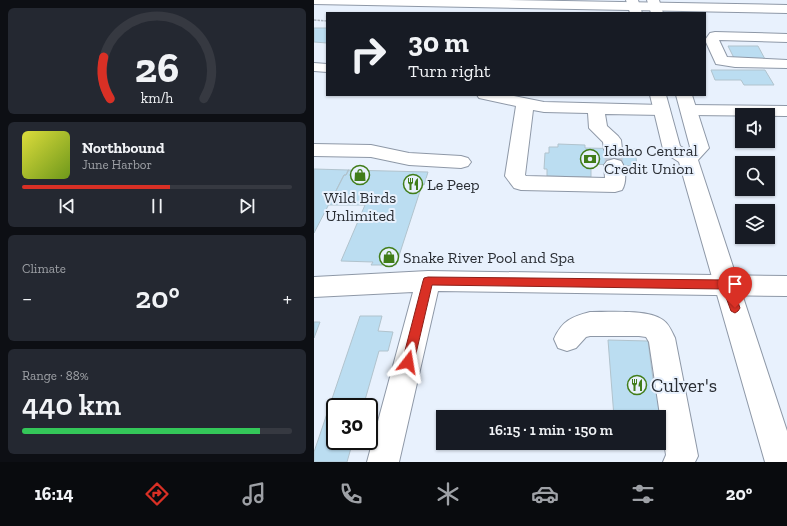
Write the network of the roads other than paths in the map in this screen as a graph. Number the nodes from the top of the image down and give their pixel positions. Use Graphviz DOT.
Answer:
graph roads {
  1 [pos="314,0"];
  2 [pos="395,0"];
  3 [pos="634,6"];
  4 [pos="655,6"];
  5 [pos="314,8"];
  6 [pos="787,9"];
  7 [pos="494,12"];
  8 [pos="706,16"];
  9 [pos="787,18"];
  10 [pos="780,37"];
  11 [pos="787,64"];
  12 [pos="314,68"];
  13 [pos="326,68"];
  14 [pos="489,96"];
  15 [pos="660,103"];
  16 [pos="686,103"];
  17 [pos="525,104"];
  18 [pos="596,108"];
  19 [pos="787,111"];
  20 [pos="314,150"];
  21 [pos="688,159"];
  22 [pos="461,162"];
  23 [pos="428,281"];
  24 [pos="727,284"];
  25 [pos="787,286"];
  26 [pos="314,287"];
  27 [pos="567,339"];
  28 [pos="383,462"];
  29 [pos="679,462"];
  30 [pos="781,462"];
  1 -- 2 [label="main road"];
  2 -- 3 [label="main road"];
  3 -- 4 [label="main road"];
  4 -- 6 [label="main road"];
  5 -- 7 [label="main road"];
  8 -- 9 [label="main road"];
  10 -- 11 [label="main road"];
  12 -- 13 [label="main road"];
  14 -- 17 [label="main road"];
  15 -- 18 [label="main road"];
  15 -- 21 [label="main road"];
  16 -- 19 [label="main road"];
  16 -- 21 [label="main road"];
  17 -- 18 [label="main road"];
  17 -- 18 [label="main road"];
  20 -- 22 [label="main road"];
  21 -- 24 [label="main road"];
  23 -- 24 [label="main road"];
  23 -- 26 [label="main road"];
  23 -- 28 [label="main road"];
  24 -- 25 [label="main road"];
  24 -- 30 [label="main road"];
  27 -- 29 [label="main road"];
}
